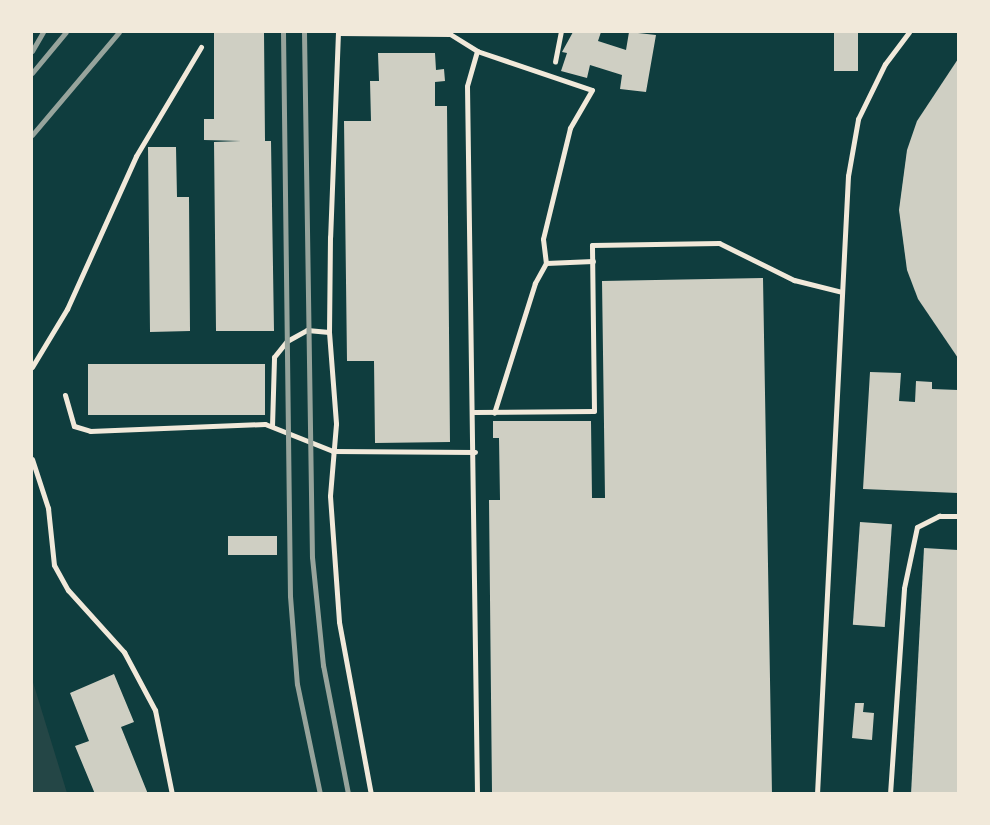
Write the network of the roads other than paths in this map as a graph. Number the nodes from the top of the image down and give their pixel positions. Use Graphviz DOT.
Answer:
graph roads {
  1 [pos="338,32"];
  2 [pos="909,32"];
  3 [pos="201,47"];
  4 [pos="477,51"];
  5 [pos="593,261"];
  6 [pos="546,263"];
  7 [pos="842,292"];
  8 [pos="329,332"];
  9 [pos="32,367"];
  10 [pos="65,395"];
  11 [pos="474,412"];
  12 [pos="494,413"];
  13 [pos="272,426"];
  14 [pos="333,451"];
  15 [pos="475,453"];
  16 [pos="32,459"];
  17 [pos="958,516"];
  18 [pos="815,792"];
  19 [pos="172,793"];
  20 [pos="372,793"];
  21 [pos="477,793"];
  22 [pos="890,793"];
  1 -- 4 [label="lane"];
  1 -- 8 [label="lane"];
  2 -- 7 [label="lane"];
  3 -- 9 [label="lane"];
  4 -- 6 [label="lane"];
  4 -- 11 [label="lane"];
  5 -- 6 [label="lane"];
  5 -- 7 [label="lane"];
  5 -- 12 [label="lane"];
  6 -- 12 [label="lane"];
  7 -- 18 [label="lane"];
  8 -- 13 [label="lane"];
  8 -- 14 [label="lane"];
  10 -- 13 [label="lane"];
  11 -- 12 [label="lane"];
  11 -- 15 [label="lane"];
  13 -- 14 [label="lane"];
  14 -- 15 [label="lane"];
  14 -- 20 [label="lane"];
  15 -- 21 [label="lane"];
  16 -- 19 [label="lane"];
  17 -- 22 [label="lane"];
}
